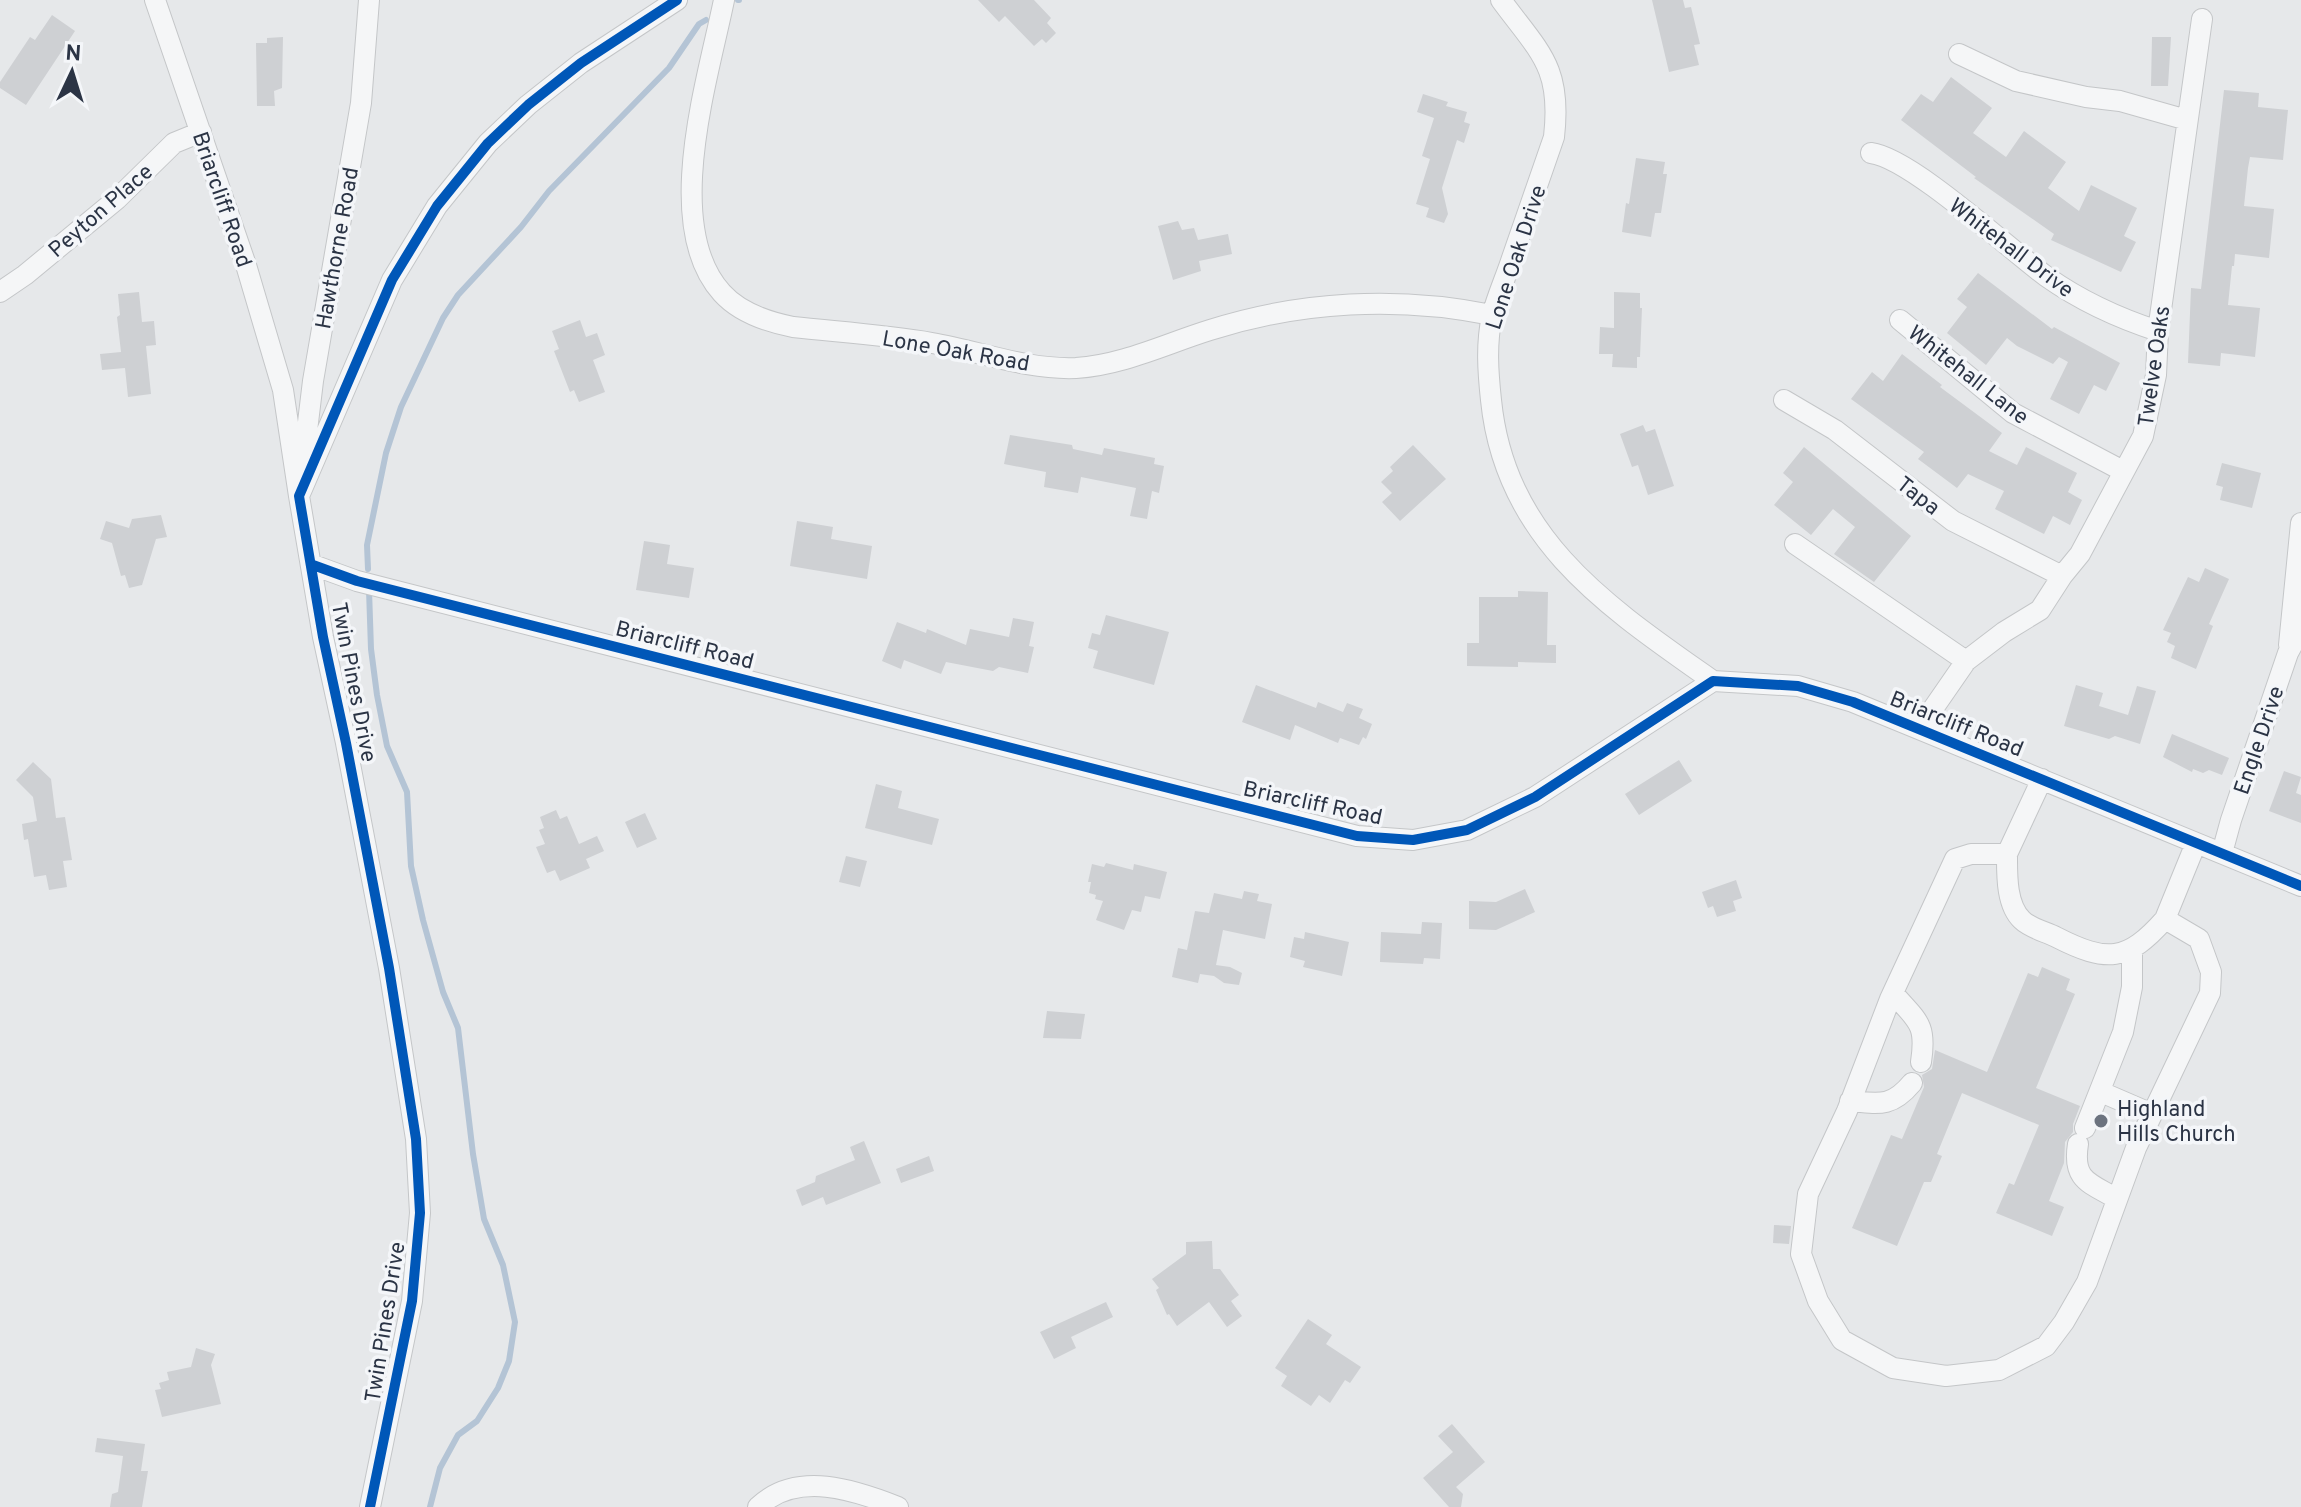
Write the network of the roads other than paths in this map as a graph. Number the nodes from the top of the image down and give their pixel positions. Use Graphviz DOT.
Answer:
graph roads {
  1 [pos="155,0"];
  2 [pos="369,0"];
  3 [pos="677,0"];
  4 [pos="724,0"];
  5 [pos="1501,0"];
  6 [pos="2202,19"];
  7 [pos="1959,54"];
  8 [pos="2187,120"];
  9 [pos="201,132"];
  10 [pos="1871,153"];
  11 [pos="0,292"];
  12 [pos="1492,315"];
  13 [pos="1900,320"];
  14 [pos="2158,331"];
  15 [pos="1784,400"];
  16 [pos="2123,471"];
  17 [pos="299,496"];
  18 [pos="2301,523"];
  19 [pos="1795,544"];
  20 [pos="313,565"];
  21 [pos="2062,576"];
  22 [pos="2301,629"];
  23 [pos="2288,653"];
  24 [pos="1966,661"];
  25 [pos="1713,681"];
  26 [pos="1919,729"];
  27 [pos="2042,779"];
  28 [pos="2196,843"];
  29 [pos="2222,853"];
  30 [pos="2007,854"];
  31 [pos="2301,886"];
  32 [pos="2165,919"];
  33 [pos="2132,949"];
  34 [pos="1893,993"];
  35 [pos="1921,1062"];
  36 [pos="1912,1083"];
  37 [pos="2101,1092"];
  38 [pos="1850,1101"];
  39 [pos="2152,1114"];
  40 [pos="2117,1199"];
  41 [pos="370,1507"];
  42 [pos="758,1507"];
  43 [pos="898,1507"];
  1 -- 9 [label="street, Briarcliff Road"];
  2 -- 17 [label="street, Hawthorne Road"];
  3 -- 17 [label="street"];
  4 -- 12 [label="street, Lone Oak Road"];
  5 -- 12 [label="street, Lone Oak Drive"];
  6 -- 8 [label="street, Twelve Oaks"];
  7 -- 8 [label="street"];
  8 -- 14 [label="street, Twelve Oaks"];
  9 -- 11 [label="street, Peyton Place"];
  9 -- 17 [label="street, Briarcliff Road"];
  10 -- 14 [label="street, Whitehall Drive"];
  12 -- 25 [label="street, Lone Oak Drive"];
  13 -- 16 [label="street, Whitehall Lane"];
  14 -- 16 [label="street, Twelve Oaks"];
  15 -- 21 [label="street, Tapa"];
  16 -- 21 [label="street, Twelve Oaks"];
  17 -- 20 [label="street, Twin Pines Drive"];
  18 -- 23 [label="street"];
  19 -- 24 [label="street"];
  20 -- 25 [label="street, Briarcliff Road"];
  20 -- 41 [label="street, Twin Pines Drive"];
  21 -- 24 [label="street, Twelve Oaks"];
  22 -- 23 [label="street, Engle Drive"];
  23 -- 29 [label="street, Engle Drive"];
  24 -- 26 [label="street, Twelve Oaks"];
  25 -- 26 [label="street, Briarcliff Road"];
  26 -- 27 [label="street, Briarcliff Road"];
  27 -- 28 [label="street, Briarcliff Road"];
  27 -- 30 [label="street"];
  28 -- 29 [label="street, Briarcliff Road"];
  28 -- 32 [label="street"];
  29 -- 31 [label="street, Briarcliff Road"];
  30 -- 33 [label="street"];
  30 -- 34 [label="street"];
  32 -- 33 [label="street"];
  32 -- 39 [label="street"];
  33 -- 37 [label="street"];
  34 -- 35 [label="street"];
  34 -- 38 [label="street"];
  36 -- 38 [label="street"];
  37 -- 39 [label="street"];
  37 -- 40 [label="street"];
  38 -- 40 [label="street"];
  39 -- 40 [label="street"];
  42 -- 43 [label="street"];
}
